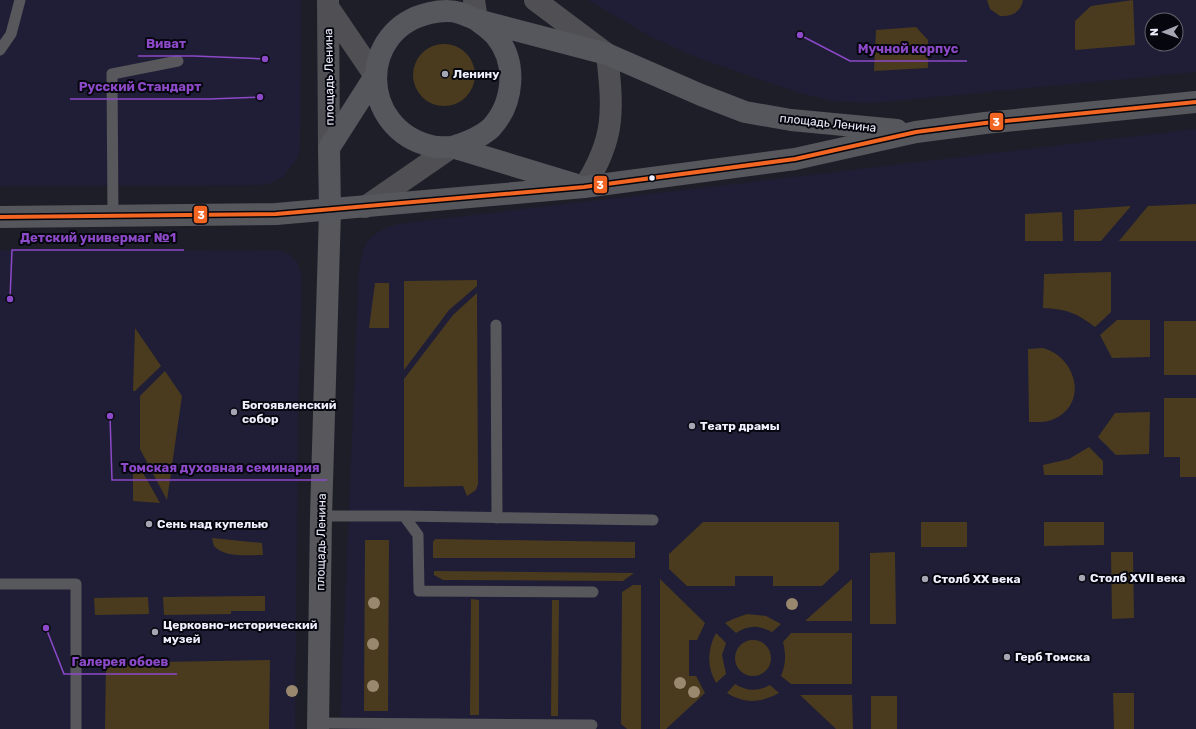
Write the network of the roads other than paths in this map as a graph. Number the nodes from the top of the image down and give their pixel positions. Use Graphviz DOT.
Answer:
graph roads {
  1 [pos="20,0"];
  2 [pos="535,0"];
  3 [pos="328,3"];
  4 [pos="476,10"];
  5 [pos="0,50"];
  6 [pos="607,54"];
  7 [pos="178,62"];
  8 [pos="375,76"];
  9 [pos="1196,102"];
  10 [pos="916,132"];
  11 [pos="452,147"];
  12 [pos="330,148"];
  13 [pos="584,187"];
  14 [pos="365,207"];
  15 [pos="330,210"];
  16 [pos="0,217"];
  17 [pos="113,217"];
  18 [pos="496,325"];
  19 [pos="321,516"];
  20 [pos="404,516"];
  21 [pos="497,518"];
  22 [pos="653,520"];
  23 [pos="0,584"];
  24 [pos="593,592"];
  25 [pos="592,725"];
  26 [pos="318,726"];
  27 [pos="76,729"];
  1 -- 5 [label="lane"];
  2 -- 6 [label="main road, площадь Ленина"];
  3 -- 8 [label="main road, площадь Ленина"];
  3 -- 12 [label="main road, площадь Ленина"];
  4 -- 6 [label="main road, площадь Ленина"];
  4 -- 8 [label="main road, площадь Ленина"];
  4 -- 11 [label="main road, площадь Ленина"];
  6 -- 10 [label="main road, площадь Ленина"];
  6 -- 13 [label="main road"];
  7 -- 17 [label="lane"];
  8 -- 11 [label="main road, площадь Ленина"];
  8 -- 12 [label="main road, площадь Ленина"];
  9 -- 10 [label="main road"];
  10 -- 13 [label="main road, площадь Ленина"];
  11 -- 13 [label="main road, площадь Ленина"];
  11 -- 14 [label="main road, площадь Ленина"];
  12 -- 15 [label="main road, площадь Ленина"];
  13 -- 14 [label="main road, площадь Ленина"];
  14 -- 15 [label="main road, площадь Ленина"];
  15 -- 17 [label="main road"];
  15 -- 19 [label="street, площадь Ленина"];
  16 -- 17 [label="main road"];
  18 -- 21 [label="lane"];
  19 -- 20 [label="lane"];
  19 -- 26 [label="street, площадь Ленина"];
  20 -- 21 [label="lane"];
  20 -- 24 [label="lane"];
  21 -- 22 [label="lane"];
  23 -- 27 [label="lane"];
  25 -- 26 [label="lane"];
}
